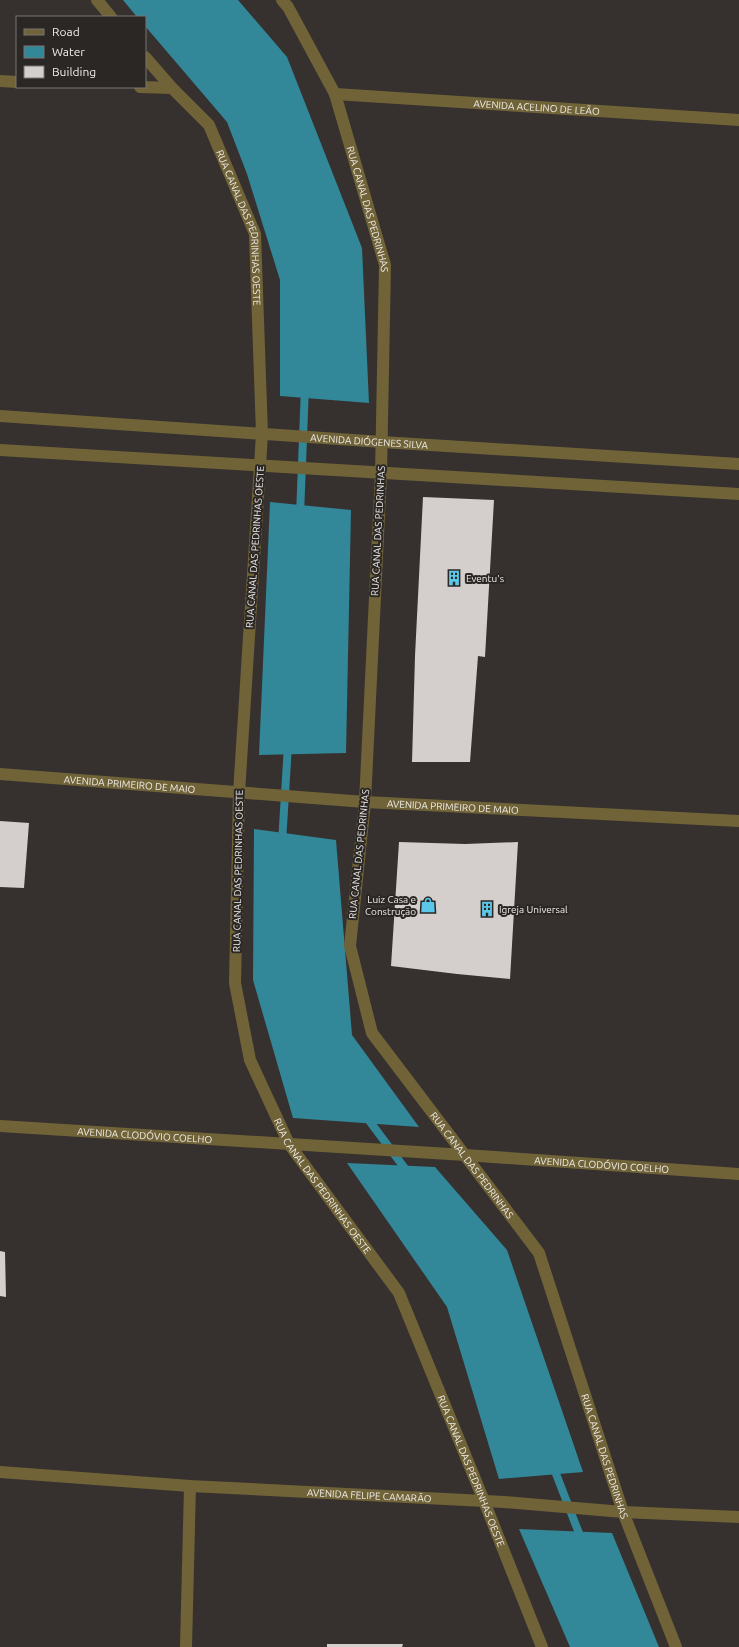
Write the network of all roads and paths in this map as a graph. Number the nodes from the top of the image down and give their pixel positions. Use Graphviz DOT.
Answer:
graph roads {
  1 [pos="97,0"];
  2 [pos="286,2"];
  3 [pos="110,16"];
  4 [pos="146,57"];
  5 [pos="0,81"];
  6 [pos="16,82"];
  7 [pos="146,87"];
  8 [pos="172,88"];
  9 [pos="335,94"];
  10 [pos="739,120"];
  11 [pos="0,416"];
  12 [pos="262,434"];
  13 [pos="382,442"];
  14 [pos="0,450"];
  15 [pos="739,464"];
  16 [pos="260,466"];
  17 [pos="381,474"];
  18 [pos="739,494"];
  19 [pos="0,774"];
  20 [pos="240,793"];
  21 [pos="365,802"];
  22 [pos="739,821"];
  23 [pos="0,1126"];
  24 [pos="290,1144"];
  25 [pos="465,1155"];
  26 [pos="739,1174"];
  27 [pos="0,1472"];
  28 [pos="190,1486"];
  29 [pos="484,1501"];
  30 [pos="623,1512"];
  31 [pos="739,1517"];
  32 [pos="186,1647"];
  33 [pos="542,1647"];
  34 [pos="676,1647"];
  1 -- 3 [label="street"];
  2 -- 9 [label="street, RUA CANAL DAS PEDRINHAS"];
  4 -- 8 [label="street, RUA CANAL DAS PEDRINHAS OESTE"];
  5 -- 6 [label="street"];
  7 -- 8 [label="street"];
  8 -- 12 [label="street, RUA CANAL DAS PEDRINHAS OESTE"];
  9 -- 10 [label="street, AVENIDA ACELINO DE LEÃO"];
  9 -- 13 [label="street, RUA CANAL DAS PEDRINHAS"];
  11 -- 12 [label="street, AVENIDA DIÓGENES SILVA"];
  12 -- 13 [label="street, AVENIDA DIÓGENES SILVA"];
  12 -- 16 [label="street, RUA CANAL DAS PEDRINHAS OESTE"];
  13 -- 15 [label="street, AVENIDA DIÓGENES SILVA"];
  13 -- 17 [label="street, RUA CANAL DAS PEDRINHAS"];
  14 -- 16 [label="street"];
  16 -- 17 [label="street"];
  16 -- 20 [label="street, RUA CANAL DAS PEDRINHAS OESTE"];
  17 -- 18 [label="street"];
  17 -- 21 [label="street, RUA CANAL DAS PEDRINHAS"];
  19 -- 20 [label="street, AVENIDA PRIMEIRO DE MAIO"];
  20 -- 21 [label="street, AVENIDA PRIMEIRO DE MAIO"];
  20 -- 24 [label="street, RUA CANAL DAS PEDRINHAS OESTE"];
  21 -- 22 [label="street, AVENIDA PRIMEIRO DE MAIO"];
  21 -- 25 [label="street, RUA CANAL DAS PEDRINHAS"];
  23 -- 24 [label="street, AVENIDA CLODÓVIO COELHO"];
  24 -- 25 [label="street, AVENIDA CLODÓVIO COELHO"];
  24 -- 29 [label="street, RUA CANAL DAS PEDRINHAS OESTE"];
  25 -- 26 [label="street, AVENIDA CLODÓVIO COELHO"];
  25 -- 30 [label="street, RUA CANAL DAS PEDRINHAS"];
  27 -- 28 [label="street, AVENIDA FELIPE CAMARÃO"];
  28 -- 29 [label="street, AVENIDA FELIPE CAMARÃO"];
  28 -- 32 [label="street"];
  29 -- 30 [label="street, AVENIDA FELIPE CAMARÃO"];
  29 -- 33 [label="street, RUA CANAL DAS PEDRINHAS OESTE"];
  30 -- 31 [label="street, AVENIDA FELIPE CAMARÃO"];
  30 -- 34 [label="street, RUA CANAL DAS PEDRINHAS"];
}
